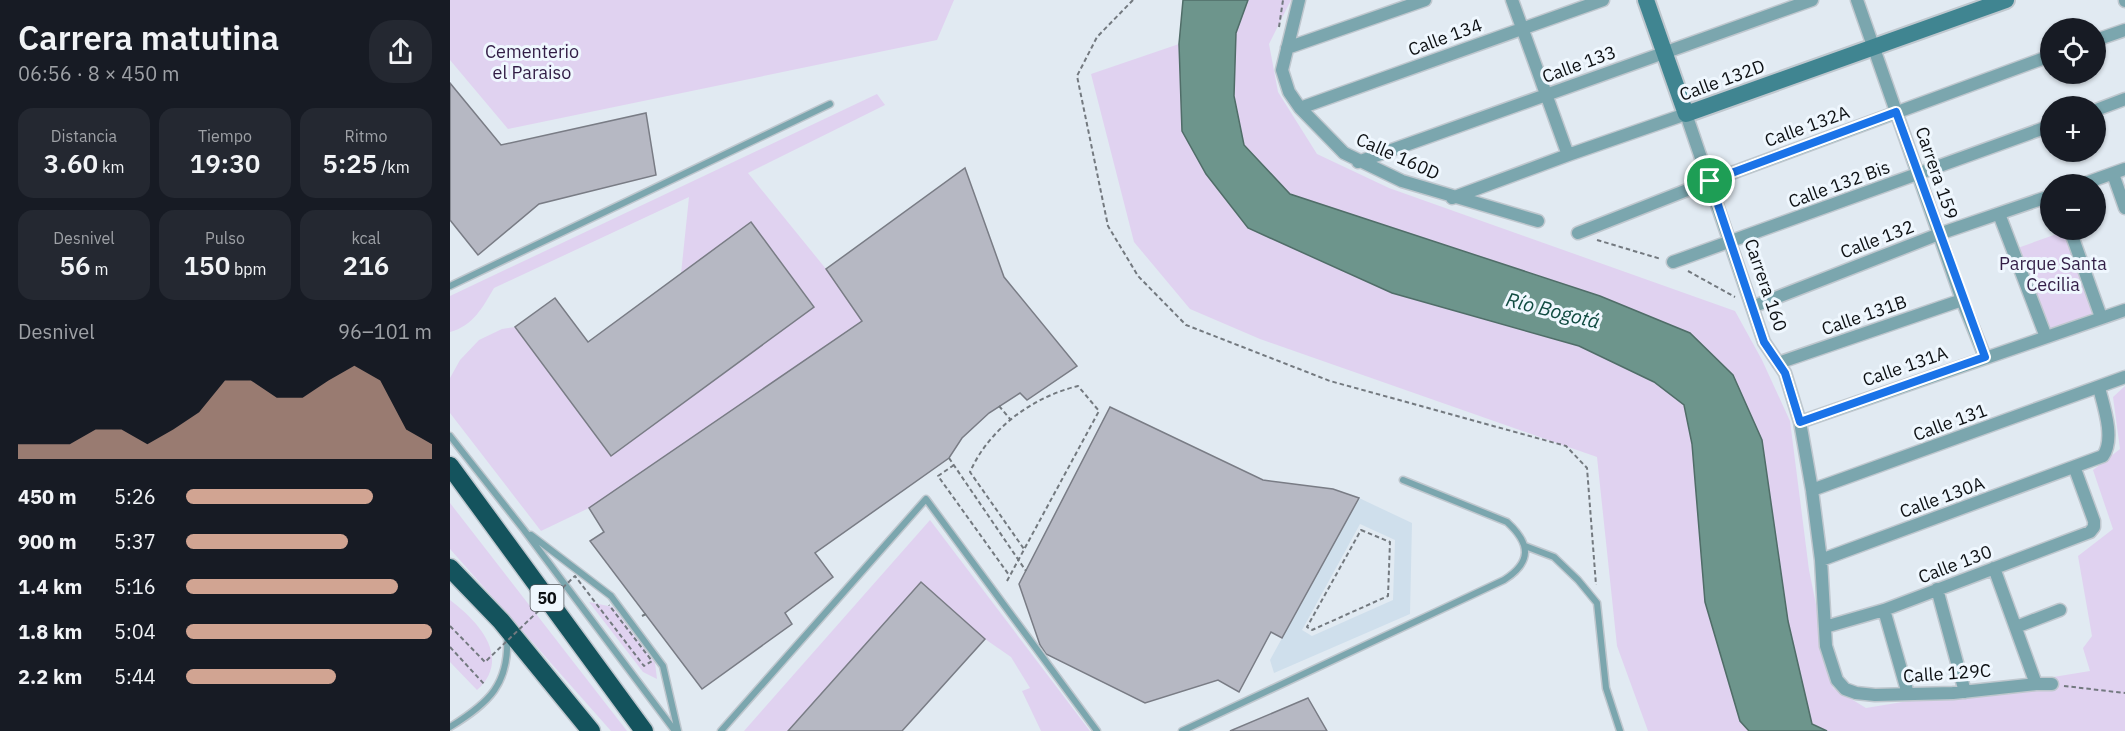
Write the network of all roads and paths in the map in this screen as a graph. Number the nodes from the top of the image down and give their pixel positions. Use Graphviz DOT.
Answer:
graph roads {
  1 [pos="1133,0"];
  2 [pos="1299,0"];
  3 [pos="1425,0"];
  4 [pos="1512,0"];
  5 [pos="1603,0"];
  6 [pos="1646,0"];
  7 [pos="1812,0"];
  8 [pos="1857,0"];
  9 [pos="2006,0"];
  10 [pos="1523,28"];
  11 [pos="2125,30"];
  12 [pos="2106,37"];
  13 [pos="1873,47"];
  14 [pos="1287,48"];
  15 [pos="1665,52"];
  16 [pos="2040,60"];
  17 [pos="1546,95"];
  18 [pos="2125,99"];
  19 [pos="830,104"];
  20 [pos="2106,106"];
  21 [pos="1300,108"];
  22 [pos="1896,112"];
  23 [pos="1686,114"];
  24 [pos="2040,130"];
  25 [pos="1568,154"];
  26 [pos="1358,162"];
  27 [pos="2125,170"];
  28 [pos="1918,174"];
  29 [pos="2113,174"];
  30 [pos="2106,176"];
  31 [pos="1710,181"];
  32 [pos="1452,198"];
  33 [pos="2040,200"];
  34 [pos="2125,208"];
  35 [pos="1999,214"];
  36 [pos="1538,221"];
  37 [pos="1578,233"];
  38 [pos="1939,234"];
  39 [pos="2074,240"];
  40 [pos="1730,242"];
  41 [pos="1673,262"];
  42 [pos="450,286"];
  43 [pos="1962,300"];
  44 [pos="1752,307"];
  45 [pos="2125,310"];
  46 [pos="2101,317"];
  47 [pos="2046,337"];
  48 [pos="1985,357"];
  49 [pos="1778,363"];
  50 [pos="2125,377"];
  51 [pos="2099,388"];
  52 [pos="999,406"];
  53 [pos="1010,419"];
  54 [pos="1800,422"];
  55 [pos="450,436"];
  56 [pos="949,458"];
  57 [pos="954,465"];
  58 [pos="450,466"];
  59 [pos="2074,468"];
  60 [pos="1403,480"];
  61 [pos="1812,490"];
  62 [pos="524,530"];
  63 [pos="1526,546"];
  64 [pos="1024,549"];
  65 [pos="1821,560"];
  66 [pos="1994,568"];
  67 [pos="1026,571"];
  68 [pos="453,574"];
  69 [pos="1010,576"];
  70 [pos="1007,581"];
  71 [pos="1937,589"];
  72 [pos="1597,603"];
  73 [pos="609,605"];
  74 [pos="1884,610"];
  75 [pos="2060,610"];
  76 [pos="501,621"];
  77 [pos="450,626"];
  78 [pos="1305,626"];
  79 [pos="1825,627"];
  80 [pos="2016,627"];
  81 [pos="452,649"];
  82 [pos="2036,684"];
  83 [pos="2052,684"];
  84 [pos="485,685"];
  85 [pos="1845,689"];
  86 [pos="1965,692"];
  87 [pos="2125,693"];
  88 [pos="1908,694"];
  89 [pos="450,727"];
  90 [pos="721,730"];
  91 [pos="591,731"];
  92 [pos="644,731"];
  93 [pos="676,731"];
  94 [pos="1097,731"];
  95 [pos="1182,731"];
  96 [pos="1620,731"];
  1 -- 72 [label="path"];
  2 -- 14 [label="street, Calle 160D"];
  3 -- 14 [label="street"];
  4 -- 10 [label="street"];
  5 -- 10 [label="street, Calle 134"];
  6 -- 15 [label="street, Carrera 160"];
  7 -- 15 [label="street, Calle 133"];
  8 -- 13 [label="street, Carrera 159"];
  9 -- 13 [label="street, Calle 132D"];
  10 -- 17 [label="street"];
  10 -- 21 [label="street, Calle 134"];
  11 -- 12 [label="street"];
  13 -- 22 [label="street, Carrera 159"];
  13 -- 23 [label="street, Calle 132D"];
  14 -- 21 [label="street, Calle 160D"];
  15 -- 17 [label="street, Calle 133"];
  15 -- 23 [label="street, Carrera 160"];
  16 -- 22 [label="street, Calle 132A"];
  17 -- 25 [label="street"];
  17 -- 26 [label="street, Calle 133"];
  18 -- 20 [label="street"];
  19 -- 42 [label="lane"];
  21 -- 26 [label="street, Calle 160D"];
  22 -- 28 [label="street, Carrera 159"];
  22 -- 31 [label="street, Calle 132A"];
  23 -- 25 [label="street, Calle 132D"];
  23 -- 31 [label="street, Carrera 160"];
  24 -- 28 [label="street, Calle 132 Bis"];
  25 -- 32 [label="street, Calle 132D"];
  26 -- 32 [label="street, Calle 160D"];
  27 -- 29 [label="street"];
  28 -- 38 [label="street, Carrera 159"];
  28 -- 40 [label="street, Calle 132 Bis"];
  29 -- 30 [label="street"];
  29 -- 34 [label="street"];
  31 -- 37 [label="street, Calle 132A"];
  31 -- 40 [label="street, Carrera 160"];
  32 -- 36 [label="street, Calle 160D"];
  33 -- 35 [label="street, Calle 132"];
  35 -- 38 [label="street, Calle 132"];
  35 -- 47 [label="street"];
  38 -- 43 [label="street, Carrera 159"];
  38 -- 44 [label="street, Calle 132"];
  39 -- 46 [label="street"];
  40 -- 41 [label="street, Calle 132 Bis"];
  40 -- 44 [label="street, Carrera 160"];
  43 -- 48 [label="street, Carrera 159"];
  43 -- 49 [label="street, Calle 131B"];
  44 -- 49 [label="street, Carrera 160"];
  45 -- 46 [label="street, Calle 131A"];
  46 -- 47 [label="street, Calle 131A"];
  47 -- 48 [label="street, Calle 131A"];
  48 -- 54 [label="street, Calle 131A"];
  49 -- 54 [label="street, Carrera 160"];
  50 -- 51 [label="street, Calle 131"];
  51 -- 59 [label="street, Calle 130A"];
  51 -- 61 [label="street, Calle 131"];
  52 -- 53 [label="path"];
  53 -- 64 [label="path"];
  53 -- 64 [label="path"];
  54 -- 61 [label="street, Carrera 160"];
  55 -- 62 [label="lane"];
  56 -- 57 [label="path, bridge"];
  57 -- 67 [label="path, bridge"];
  57 -- 69 [label="path"];
  58 -- 92 [label="highway, 50"];
  59 -- 65 [label="street, Calle 130A"];
  59 -- 66 [label="street, Calle 130"];
  60 -- 63 [label="lane"];
  61 -- 65 [label="street, Carrera 160"];
  62 -- 93 [label="lane"];
  62 -- 93 [label="lane"];
  63 -- 72 [label="lane"];
  63 -- 95 [label="lane"];
  64 -- 69 [label="path"];
  65 -- 79 [label="street, Carrera 160"];
  66 -- 71 [label="street, Calle 130"];
  66 -- 80 [label="street"];
  68 -- 76 [label="highway"];
  69 -- 70 [label="path"];
  71 -- 74 [label="street, Calle 130"];
  71 -- 86 [label="street"];
  72 -- 96 [label="lane"];
  73 -- 77 [label="path, bridge"];
  74 -- 79 [label="street, Calle 130"];
  74 -- 88 [label="street"];
  75 -- 80 [label="street"];
  76 -- 89 [label="lane"];
  76 -- 91 [label="highway"];
  78 -- 78 [label="path"];
  79 -- 85 [label="street, Carrera 160"];
  80 -- 82 [label="street"];
  81 -- 84 [label="path"];
  82 -- 83 [label="street, Calle 129C"];
  82 -- 86 [label="street, Calle 129C"];
  83 -- 87 [label="path"];
  85 -- 88 [label="street, Calle 129C"];
  86 -- 88 [label="street, Calle 129C"];
  90 -- 94 [label="lane"];
}
